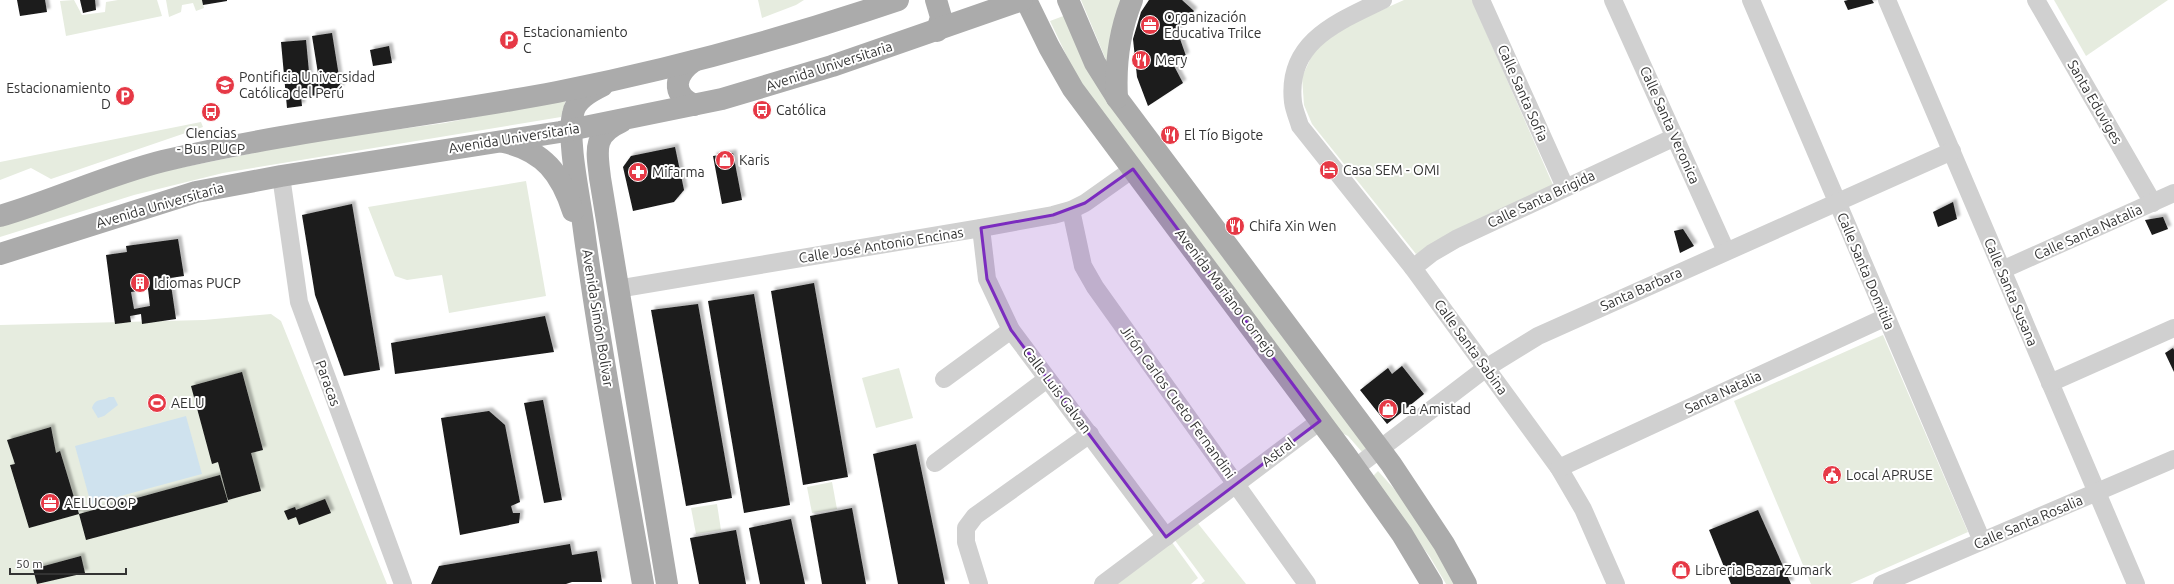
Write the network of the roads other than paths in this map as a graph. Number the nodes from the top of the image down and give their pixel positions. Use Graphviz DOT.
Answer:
graph roads {
  1 [pos="898,0"];
  2 [pos="936,0"];
  3 [pos="1022,0"];
  4 [pos="1026,0"];
  5 [pos="1068,0"];
  6 [pos="1132,0"];
  7 [pos="1383,0"];
  8 [pos="1481,0"];
  9 [pos="1613,0"];
  10 [pos="1751,0"];
  11 [pos="1888,0"];
  12 [pos="2036,0"];
  13 [pos="937,31"];
  14 [pos="694,61"];
  15 [pos="622,78"];
  16 [pos="1117,98"];
  17 [pos="694,106"];
  18 [pos="633,117"];
  19 [pos="572,129"];
  20 [pos="1675,137"];
  21 [pos="499,141"];
  22 [pos="1952,152"];
  23 [pos="1133,169"];
  24 [pos="281,176"];
  25 [pos="1565,187"];
  26 [pos="2174,193"];
  27 [pos="1838,203"];
  28 [pos="2153,203"];
  29 [pos="1071,210"];
  30 [pos="0,216"];
  31 [pos="981,228"];
  32 [pos="1726,250"];
  33 [pos="0,254"];
  34 [pos="1413,268"];
  35 [pos="2002,270"];
  36 [pos="589,272"];
  37 [pos="617,289"];
  38 [pos="1886,316"];
  39 [pos="624,324"];
  40 [pos="2174,328"];
  41 [pos="599,329"];
  42 [pos="1011,330"];
  43 [pos="1486,368"];
  44 [pos="944,379"];
  45 [pos="1047,379"];
  46 [pos="2050,383"];
  47 [pos="1320,421"];
  48 [pos="1090,434"];
  49 [pos="1379,449"];
  50 [pos="2174,459"];
  51 [pos="935,462"];
  52 [pos="1355,468"];
  53 [pos="1559,468"];
  54 [pos="1236,483"];
  55 [pos="2097,492"];
  56 [pos="653,502"];
  57 [pos="629,506"];
  58 [pos="1166,537"];
  59 [pos="1982,541"];
  60 [pos="403,584"];
  61 [pos="643,584"];
  62 [pos="667,584"];
  63 [pos="978,584"];
  64 [pos="1103,584"];
  65 [pos="1307,584"];
  66 [pos="1432,584"];
  67 [pos="1466,584"];
  68 [pos="1616,584"];
  69 [pos="1882,584"];
  70 [pos="2136,584"];
  1 -- 14 [label="main road"];
  2 -- 13 [label="main road"];
  3 -- 13 [label="main road, Avenida Universitaria"];
  4 -- 23 [label="main road, Avenida Mariano Cornejo"];
  5 -- 16 [label="main road, Avenida Mariano Cornejo"];
  6 -- 16 [label="main road"];
  7 -- 34 [label="street, Calle Santa Sabina"];
  8 -- 25 [label="street, Calle Santa Sofia"];
  9 -- 20 [label="street, Calle Santa Veronica"];
  10 -- 27 [label="street, Calle Santa Domitila"];
  11 -- 22 [label="street, Calle Santa Susana"];
  12 -- 28 [label="street, Santa Eduviges"];
  13 -- 17 [label="main road, Avenida Universitaria"];
  14 -- 15 [label="main road"];
  14 -- 17 [label="main road"];
  15 -- 19 [label="main road, Avenida Simón Bolivar"];
  15 -- 30 [label="main road"];
  16 -- 49 [label="main road, Avenida Mariano Cornejo"];
  17 -- 18 [label="main road, Avenida Universitaria"];
  18 -- 19 [label="main road, Avenida Universitaria"];
  18 -- 37 [label="main road, Avenida Simón Bolivar"];
  19 -- 21 [label="main road, Avenida Universitaria"];
  19 -- 36 [label="main road, Avenida Simón Bolivar"];
  20 -- 25 [label="street, Calle Santa Brigida"];
  20 -- 32 [label="street, Calle Santa Veronica"];
  21 -- 24 [label="main road, Avenida Universitaria"];
  21 -- 36 [label="main road"];
  22 -- 27 [label="street, Santa Barbara"];
  22 -- 35 [label="street, Calle Santa Susana"];
  23 -- 29 [label="street, Calle José Antonio Encinas"];
  23 -- 47 [label="main road, Avenida Mariano Cornejo"];
  24 -- 33 [label="main road, Avenida Universitaria"];
  24 -- 60 [label="street, Paracas"];
  25 -- 34 [label="street, Calle Santa Brigida"];
  26 -- 28 [label="street, Calle Santa Natalia"];
  27 -- 32 [label="street, Santa Barbara"];
  27 -- 38 [label="street, Calle Santa Domitila"];
  28 -- 35 [label="street, Calle Santa Natalia"];
  29 -- 31 [label="street, Calle José Antonio Encinas"];
  29 -- 54 [label="street, Jirón Carlos Cueto Fernandini"];
  31 -- 37 [label="street, Calle José Antonio Encinas"];
  31 -- 42 [label="street, Calle Luis Galvan"];
  32 -- 43 [label="street, Santa Barbara"];
  34 -- 43 [label="street, Calle Santa Sabina"];
  35 -- 46 [label="street, Calle Santa Susana"];
  36 -- 41 [label="main road, Avenida Simón Bolivar"];
  37 -- 39 [label="main road, Avenida Simón Bolivar"];
  38 -- 53 [label="street, Santa Natalia"];
  38 -- 59 [label="street, Calle Santa Domitila"];
  39 -- 41 [label="main road"];
  39 -- 56 [label="main road, Avenida Simón Bolivar"];
  40 -- 46 [label="street"];
  41 -- 57 [label="main road, Avenida Simón Bolivar"];
  42 -- 44 [label="street"];
  42 -- 45 [label="street, Calle Luis Galvan"];
  43 -- 49 [label="street, Santa Barbara"];
  43 -- 53 [label="street, Calle Santa Sabina"];
  45 -- 48 [label="street, Calle Luis Galvan"];
  45 -- 51 [label="street"];
  46 -- 55 [label="street, Calle Santa Susana"];
  47 -- 52 [label="main road, Avenida Mariano Cornejo"];
  47 -- 54 [label="street, Astral"];
  48 -- 58 [label="street, Calle Luis Galvan"];
  48 -- 63 [label="street"];
  49 -- 52 [label="street, Santa Barbara"];
  49 -- 67 [label="main road, Avenida Mariano Cornejo"];
  50 -- 55 [label="street, Calle Santa Rosalia"];
  52 -- 66 [label="main road, Avenida Mariano Cornejo"];
  53 -- 68 [label="street, Calle Santa Sabina"];
  54 -- 58 [label="street, Astral"];
  54 -- 65 [label="street, Jirón Carlos Cueto Fernandini"];
  55 -- 59 [label="street, Calle Santa Rosalia"];
  55 -- 70 [label="street, Calle Santa Susana"];
  56 -- 57 [label="main road"];
  56 -- 62 [label="main road, Avenida Simón Bolivar"];
  57 -- 61 [label="main road, Avenida Simón Bolivar"];
  58 -- 64 [label="street, Astral"];
  59 -- 69 [label="street, Calle Santa Rosalia"];
}
